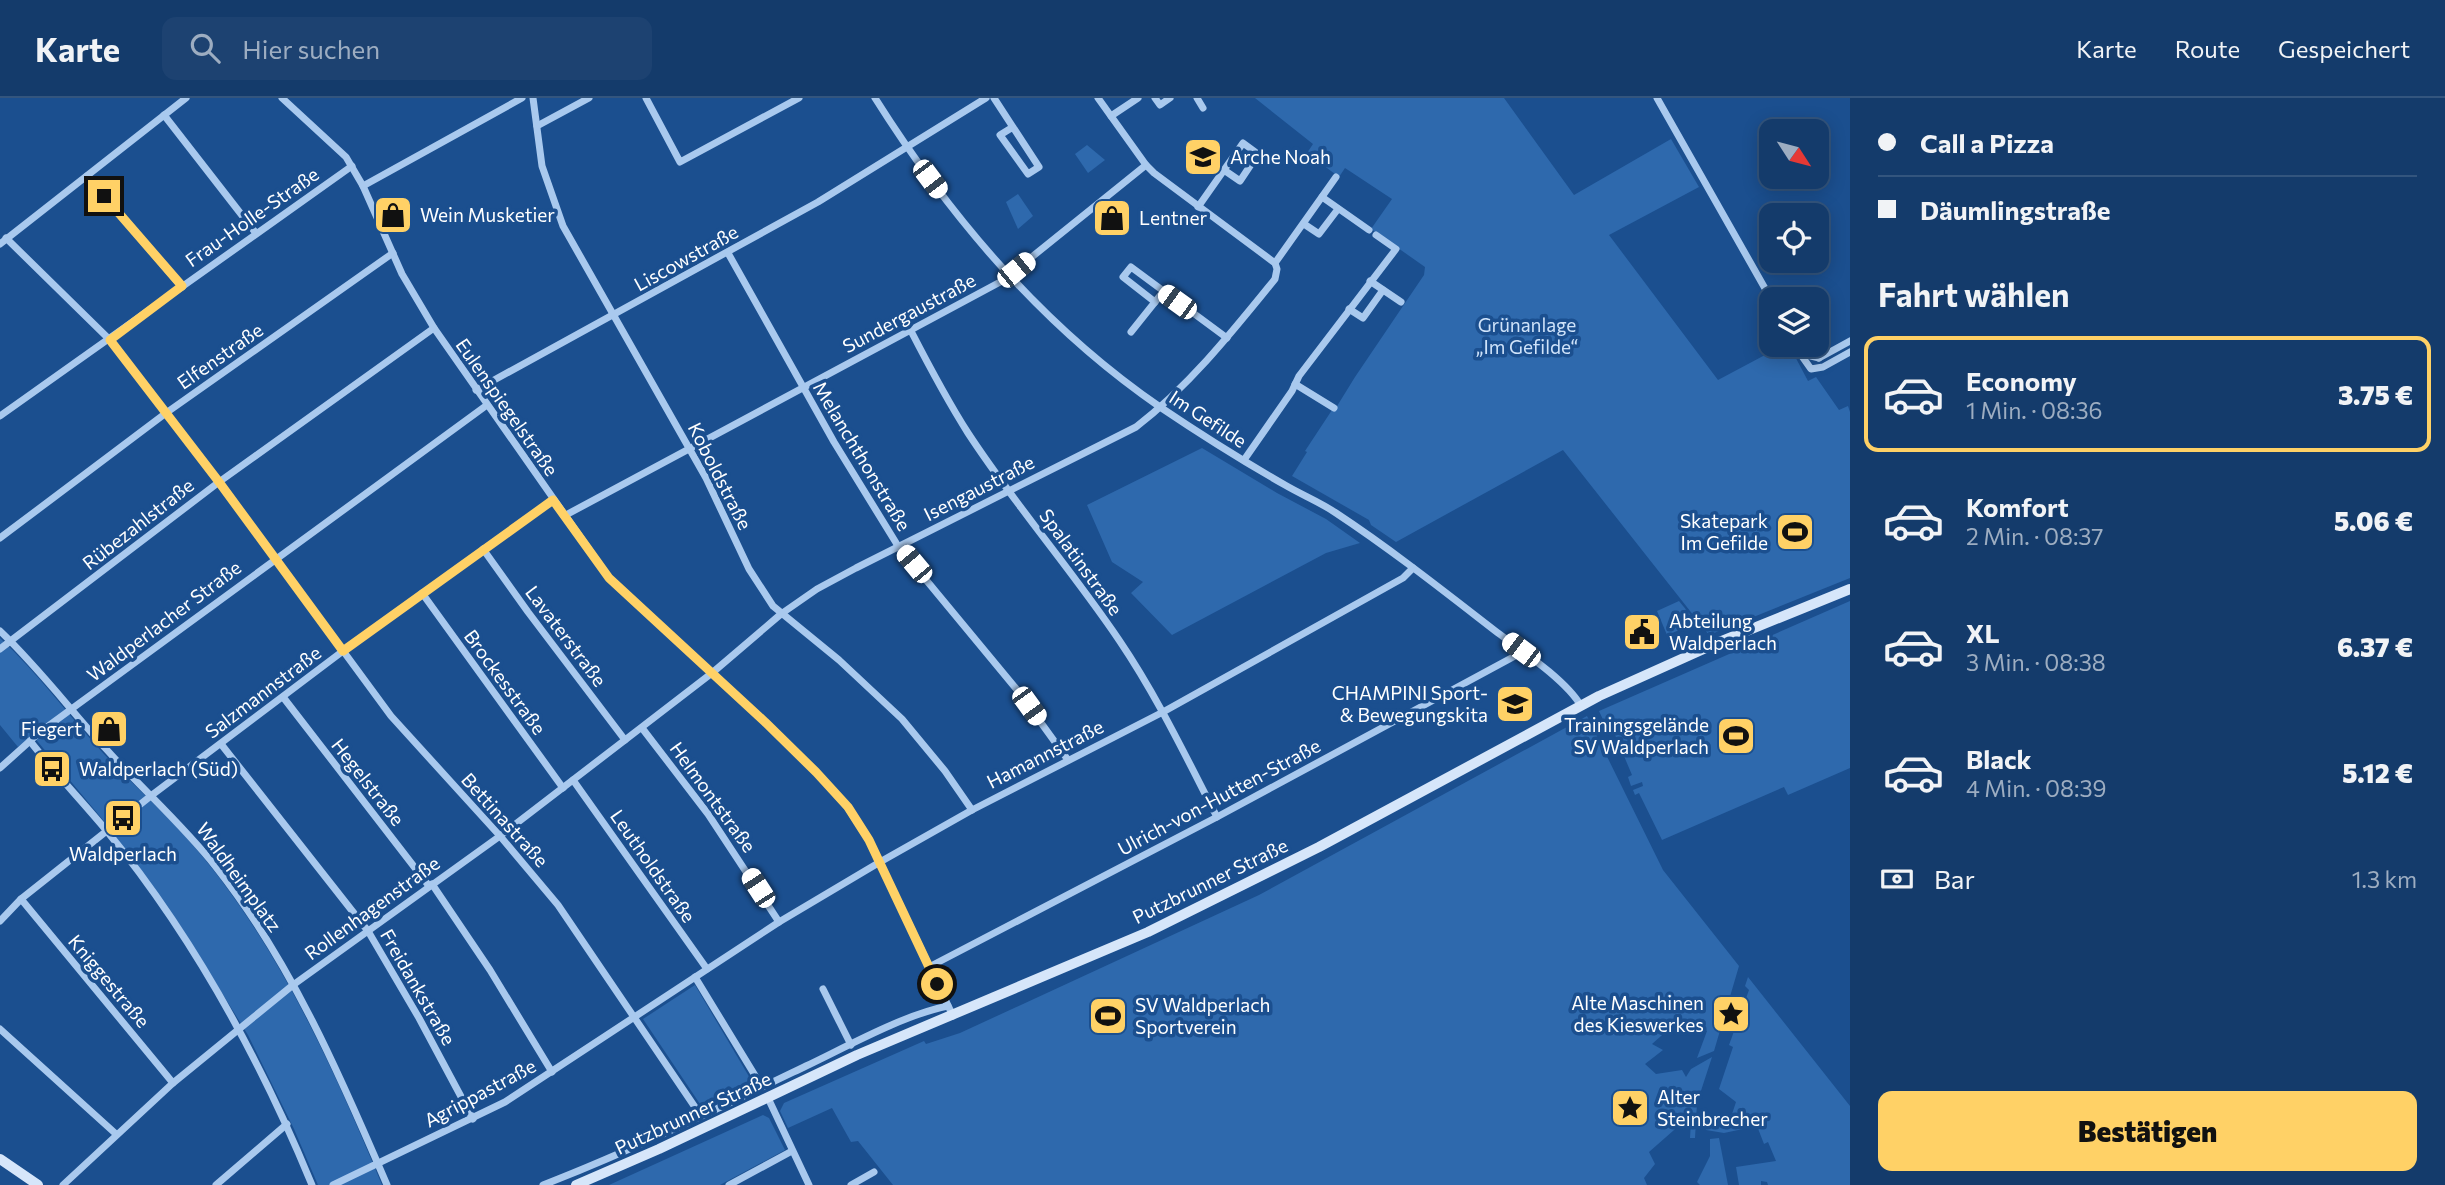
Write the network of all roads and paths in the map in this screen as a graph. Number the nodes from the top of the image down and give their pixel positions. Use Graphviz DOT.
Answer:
graph roads {
  1 [pos="186,98"];
  2 [pos="282,98"];
  3 [pos="522,98"];
  4 [pos="533,98"];
  5 [pos="589,98"];
  6 [pos="646,98"];
  7 [pos="799,98"];
  8 [pos="875,98"];
  9 [pos="986,98"];
  10 [pos="993,98"];
  11 [pos="1098,98"];
  12 [pos="1138,98"];
  13 [pos="1155,98"];
  14 [pos="1170,98"];
  15 [pos="1196,98"];
  16 [pos="1657,98"];
  17 [pos="1203,108"];
  18 [pos="164,115"];
  19 [pos="1111,116"];
  20 [pos="537,126"];
  21 [pos="1013,127"];
  22 [pos="908,148"];
  23 [pos="1146,165"];
  24 [pos="352,166"];
  25 [pos="1224,170"];
  26 [pos="86,176"];
  27 [pos="1336,177"];
  28 [pos="363,186"];
  29 [pos="1322,197"];
  30 [pos="1198,207"];
  31 [pos="1338,209"];
  32 [pos="1304,223"];
  33 [pos="256,232"];
  34 [pos="3,241"];
  35 [pos="728,253"];
  36 [pos="393,254"];
  37 [pos="1275,263"];
  38 [pos="1009,275"];
  39 [pos="1370,281"];
  40 [pos="182,286"];
  41 [pos="1766,287"];
  42 [pos="1383,290"];
  43 [pos="1163,292"];
  44 [pos="1155,302"];
  45 [pos="1401,302"];
  46 [pos="1349,309"];
  47 [pos="615,315"];
  48 [pos="434,328"];
  49 [pos="911,331"];
  50 [pos="1131,332"];
  51 [pos="1227,338"];
  52 [pos="110,340"];
  53 [pos="1850,341"];
  54 [pos="1850,352"];
  55 [pos="1802,357"];
  56 [pos="1815,357"];
  57 [pos="1819,358"];
  58 [pos="1823,367"];
  59 [pos="1295,384"];
  60 [pos="803,388"];
  61 [pos="476,390"];
  62 [pos="487,405"];
  63 [pos="1160,407"];
  64 [pos="1334,408"];
  65 [pos="166,413"];
  66 [pos="0,416"];
  67 [pos="690,448"];
  68 [pos="1244,460"];
  69 [pos="219,482"];
  70 [pos="1009,491"];
  71 [pos="553,500"];
  72 [pos="564,516"];
  73 [pos="0,538"];
  74 [pos="898,546"];
  75 [pos="483,549"];
  76 [pos="274,559"];
  77 [pos="1413,568"];
  78 [pos="1850,589"];
  79 [pos="422,593"];
  80 [pos="781,614"];
  81 [pos="0,632"];
  82 [pos="10,641"];
  83 [pos="0,649"];
  84 [pos="1521,650"];
  85 [pos="343,651"];
  86 [pos="712,673"];
  87 [pos="283,697"];
  88 [pos="1580,705"];
  89 [pos="73,709"];
  90 [pos="1163,712"];
  91 [pos="642,727"];
  92 [pos="625,740"];
  93 [pos="30,741"];
  94 [pos="221,744"];
  95 [pos="1068,760"];
  96 [pos="0,768"];
  97 [pos="573,780"];
  98 [pos="563,788"];
  99 [pos="152,795"];
  100 [pos="972,810"];
  101 [pos="1217,817"];
  102 [pos="107,831"];
  103 [pos="500,836"];
  104 [pos="880,862"];
  105 [pos="430,885"];
  106 [pos="21,899"];
  107 [pos="0,921"];
  108 [pos="779,922"];
  109 [pos="368,931"];
  110 [pos="929,967"];
  111 [pos="707,970"];
  112 [pos="695,977"];
  113 [pos="293,985"];
  114 [pos="823,989"];
  115 [pos="950,1011"];
  116 [pos="635,1016"];
  117 [pos="0,1029"];
  118 [pos="240,1031"];
  119 [pos="851,1045"];
  120 [pos="552,1072"];
  121 [pos="173,1083"];
  122 [pos="765,1093"];
  123 [pos="701,1116"];
  124 [pos="473,1119"];
  125 [pos="287,1124"];
  126 [pos="116,1134"];
  127 [pos="792,1151"];
  128 [pos="0,1158"];
  129 [pos="377,1162"];
  130 [pos="874,1172"];
  131 [pos="38,1185"];
  132 [pos="63,1185"];
  133 [pos="216,1185"];
  134 [pos="312,1185"];
  135 [pos="333,1185"];
  136 [pos="387,1185"];
  137 [pos="543,1185"];
  138 [pos="576,1185"];
  139 [pos="729,1185"];
  140 [pos="809,1185"];
  141 [pos="851,1185"];
  1 -- 18 [label="street"];
  2 -- 24 [label="street, Eulenspiegelstraße"];
  3 -- 28 [label="street"];
  4 -- 20 [label="street, Koboldstraße"];
  5 -- 20 [label="street"];
  6 -- 7 [label="street"];
  8 -- 22 [label="street, Im Gefilde"];
  9 -- 22 [label="street, Liscowstraße"];
  10 -- 21 [label="street"];
  11 -- 19 [label="street"];
  12 -- 19 [label="street"];
  13 -- 14 [label="street"];
  15 -- 17 [label="street"];
  16 -- 41 [label="street"];
  18 -- 26 [label="street"];
  18 -- 33 [label="street"];
  19 -- 23 [label="street"];
  20 -- 47 [label="street, Koboldstraße"];
  21 -- 21 [label="street"];
  22 -- 35 [label="street, Liscowstraße"];
  22 -- 38 [label="street, Im Gefilde"];
  23 -- 30 [label="street"];
  23 -- 38 [label="street, Sundergaustraße"];
  24 -- 28 [label="street, Eulenspiegelstraße"];
  24 -- 33 [label="street, Frau-Holle-Straße"];
  25 -- 25 [label="street"];
  25 -- 30 [label="street"];
  26 -- 34 [label="street"];
  26 -- 40 [label="street"];
  27 -- 29 [label="street, Isengaustraße"];
  28 -- 36 [label="street, Eulenspiegelstraße"];
  29 -- 31 [label="street"];
  29 -- 32 [label="street, Isengaustraße"];
  30 -- 37 [label="street"];
  31 -- 32 [label="street"];
  31 -- 39 [label="street"];
  32 -- 37 [label="street, Isengaustraße"];
  33 -- 40 [label="street, Frau-Holle-Straße"];
  34 -- 52 [label="street, Bettinastraße"];
  35 -- 47 [label="street, Liscowstraße"];
  35 -- 60 [label="street, Melanchthonstraße"];
  36 -- 48 [label="street, Eulenspiegelstraße"];
  36 -- 65 [label="street, Elfenstraße"];
  37 -- 51 [label="street, Isengaustraße"];
  38 -- 49 [label="street, Sundergaustraße"];
  38 -- 63 [label="street, Im Gefilde"];
  39 -- 42 [label="street"];
  39 -- 46 [label="street"];
  40 -- 52 [label="street, Frau-Holle-Straße"];
  42 -- 45 [label="street"];
  42 -- 46 [label="street"];
  43 -- 44 [label="street"];
  43 -- 44 [label="street"];
  43 -- 51 [label="street"];
  44 -- 50 [label="street"];
  46 -- 59 [label="street"];
  47 -- 61 [label="street, Liscowstraße"];
  47 -- 67 [label="street, Koboldstraße"];
  48 -- 61 [label="street, Eulenspiegelstraße"];
  48 -- 69 [label="street, Rübezahlstraße"];
  49 -- 60 [label="street, Sundergaustraße"];
  49 -- 70 [label="street, Spalatinstraße"];
  51 -- 63 [label="street, Isengaustraße"];
  52 -- 65 [label="street, Bettinastraße"];
  52 -- 66 [label="street, Frau-Holle-Straße"];
  53 -- 57 [label="street"];
  54 -- 58 [label="street"];
  55 -- 58 [label="street"];
  56 -- 57 [label="street"];
  57 -- 58 [label="street"];
  59 -- 64 [label="street"];
  59 -- 68 [label="street"];
  60 -- 67 [label="street, Sundergaustraße"];
  60 -- 74 [label="street, Melanchthonstraße"];
  61 -- 62 [label="street, Eulenspiegelstraße"];
  62 -- 71 [label="street, Eulenspiegelstraße"];
  62 -- 76 [label="street, Waldperlacher Straße"];
  63 -- 68 [label="street, Im Gefilde"];
  63 -- 70 [label="street, Isengaustraße"];
  65 -- 69 [label="street, Bettinastraße"];
  65 -- 73 [label="street, Elfenstraße"];
  67 -- 72 [label="street, Sundergaustraße"];
  67 -- 80 [label="street, Koboldstraße"];
  68 -- 77 [label="street, Im Gefilde"];
  69 -- 76 [label="street, Bettinastraße"];
  69 -- 82 [label="street, Rübezahlstraße"];
  70 -- 74 [label="street, Isengaustraße"];
  70 -- 90 [label="street, Spalatinstraße"];
  71 -- 72 [label="street, Eulenspiegelstraße"];
  71 -- 75 [label="street, Salzmannstraße"];
  72 -- 86 [label="street, Eulenspiegelstraße"];
  74 -- 80 [label="street, Isengaustraße"];
  74 -- 95 [label="street, Melanchthonstraße"];
  75 -- 79 [label="street, Salzmannstraße"];
  75 -- 92 [label="street, Lavaterstraße"];
  76 -- 85 [label="street, Bettinastraße"];
  76 -- 89 [label="street, Waldperlacher Straße"];
  77 -- 84 [label="street, Im Gefilde"];
  77 -- 90 [label="street, Hamannstraße"];
  78 -- 88 [label="main road, Putzbrunner Straße"];
  79 -- 85 [label="street, Salzmannstraße"];
  79 -- 98 [label="street, Brockesstraße"];
  80 -- 86 [label="street, Isengaustraße"];
  80 -- 100 [label="street, Koboldstraße"];
  81 -- 82 [label="street, Waldheimplatz"];
  82 -- 83 [label="street, Rübezahlstraße"];
  82 -- 89 [label="street, Waldheimplatz"];
  84 -- 88 [label="street, Im Gefilde"];
  84 -- 101 [label="street, Ulrich-von-Hutten-Straße"];
  85 -- 87 [label="street, Salzmannstraße"];
  85 -- 103 [label="street, Bettinastraße"];
  86 -- 91 [label="street, Rollenhagenstraße"];
  86 -- 104 [label="street, Eulenspiegelstraße"];
  87 -- 94 [label="street, Salzmannstraße"];
  87 -- 105 [label="street, Hegelstraße"];
  88 -- 115 [label="main road, Putzbrunner Straße"];
  89 -- 93 [label="street, Waldperlacher Straße"];
  89 -- 99 [label="street, Waldheimplatz"];
  90 -- 95 [label="street, Hamannstraße"];
  90 -- 101 [label="street, Spalatinstraße"];
  91 -- 92 [label="street, Rollenhagenstraße"];
  91 -- 108 [label="street, Helmontstraße"];
  92 -- 97 [label="street, Rollenhagenstraße"];
  93 -- 96 [label="street, Waldperlacher Straße"];
  93 -- 102 [label="street"];
  94 -- 99 [label="street, Salzmannstraße"];
  94 -- 109 [label="street, Freidankstraße"];
  95 -- 100 [label="street, Hamannstraße"];
  97 -- 98 [label="street, Rollenhagenstraße"];
  97 -- 111 [label="street, Leutholdstraße"];
  98 -- 103 [label="street, Rollenhagenstraße"];
  99 -- 102 [label="street, Salzmannstraße"];
  99 -- 113 [label="street, Waldheimplatz"];
  100 -- 104 [label="street, Hamannstraße"];
  101 -- 110 [label="street, Ulrich-von-Hutten-Straße"];
  102 -- 106 [label="street, Salzmannstraße"];
  102 -- 118 [label="street"];
  103 -- 105 [label="street, Rollenhagenstraße"];
  103 -- 116 [label="street, Bettinastraße"];
  104 -- 108 [label="street, Hamannstraße"];
  104 -- 110 [label="street, Eulenspiegelstraße"];
  105 -- 109 [label="street, Rollenhagenstraße"];
  105 -- 120 [label="street, Hegelstraße"];
  106 -- 107 [label="street, Salzmannstraße"];
  106 -- 121 [label="street, Kniggestraße"];
  108 -- 111 [label="street, Hamannstraße"];
  109 -- 113 [label="street, Rollenhagenstraße"];
  109 -- 124 [label="street, Freidankstraße"];
  110 -- 115 [label="street, Eulenspiegelstraße"];
  111 -- 112 [label="street, Hamannstraße"];
  112 -- 116 [label="street, Agrippastraße"];
  112 -- 122 [label="street"];
  113 -- 118 [label="street, Rollenhagenstraße"];
  113 -- 129 [label="street, Waldheimplatz"];
  114 -- 119 [label="street"];
  115 -- 119 [label="street, Putzbrunner Straße"];
  115 -- 122 [label="main road, Putzbrunner Straße"];
  116 -- 120 [label="street, Agrippastraße"];
  116 -- 123 [label="street, Bettinastraße"];
  117 -- 126 [label="street"];
  118 -- 121 [label="street, Rollenhagenstraße"];
  118 -- 125 [label="street"];
  119 -- 122 [label="street, Putzbrunner Straße"];
  120 -- 124 [label="street, Agrippastraße"];
  121 -- 126 [label="street, Rollenhagenstraße"];
  122 -- 123 [label="street, Putzbrunner Straße"];
  122 -- 127 [label="street"];
  122 -- 138 [label="main road, Putzbrunner Straße"];
  123 -- 137 [label="street, Putzbrunner Straße"];
  124 -- 129 [label="street, Agrippastraße"];
  125 -- 133 [label="street"];
  125 -- 134 [label="street"];
  126 -- 132 [label="street, Rollenhagenstraße"];
  127 -- 139 [label="street"];
  127 -- 140 [label="street"];
  128 -- 131 [label="main road"];
  129 -- 135 [label="street, Agrippastraße"];
  129 -- 136 [label="street, Waldheimplatz"];
  130 -- 141 [label="street"];
}
